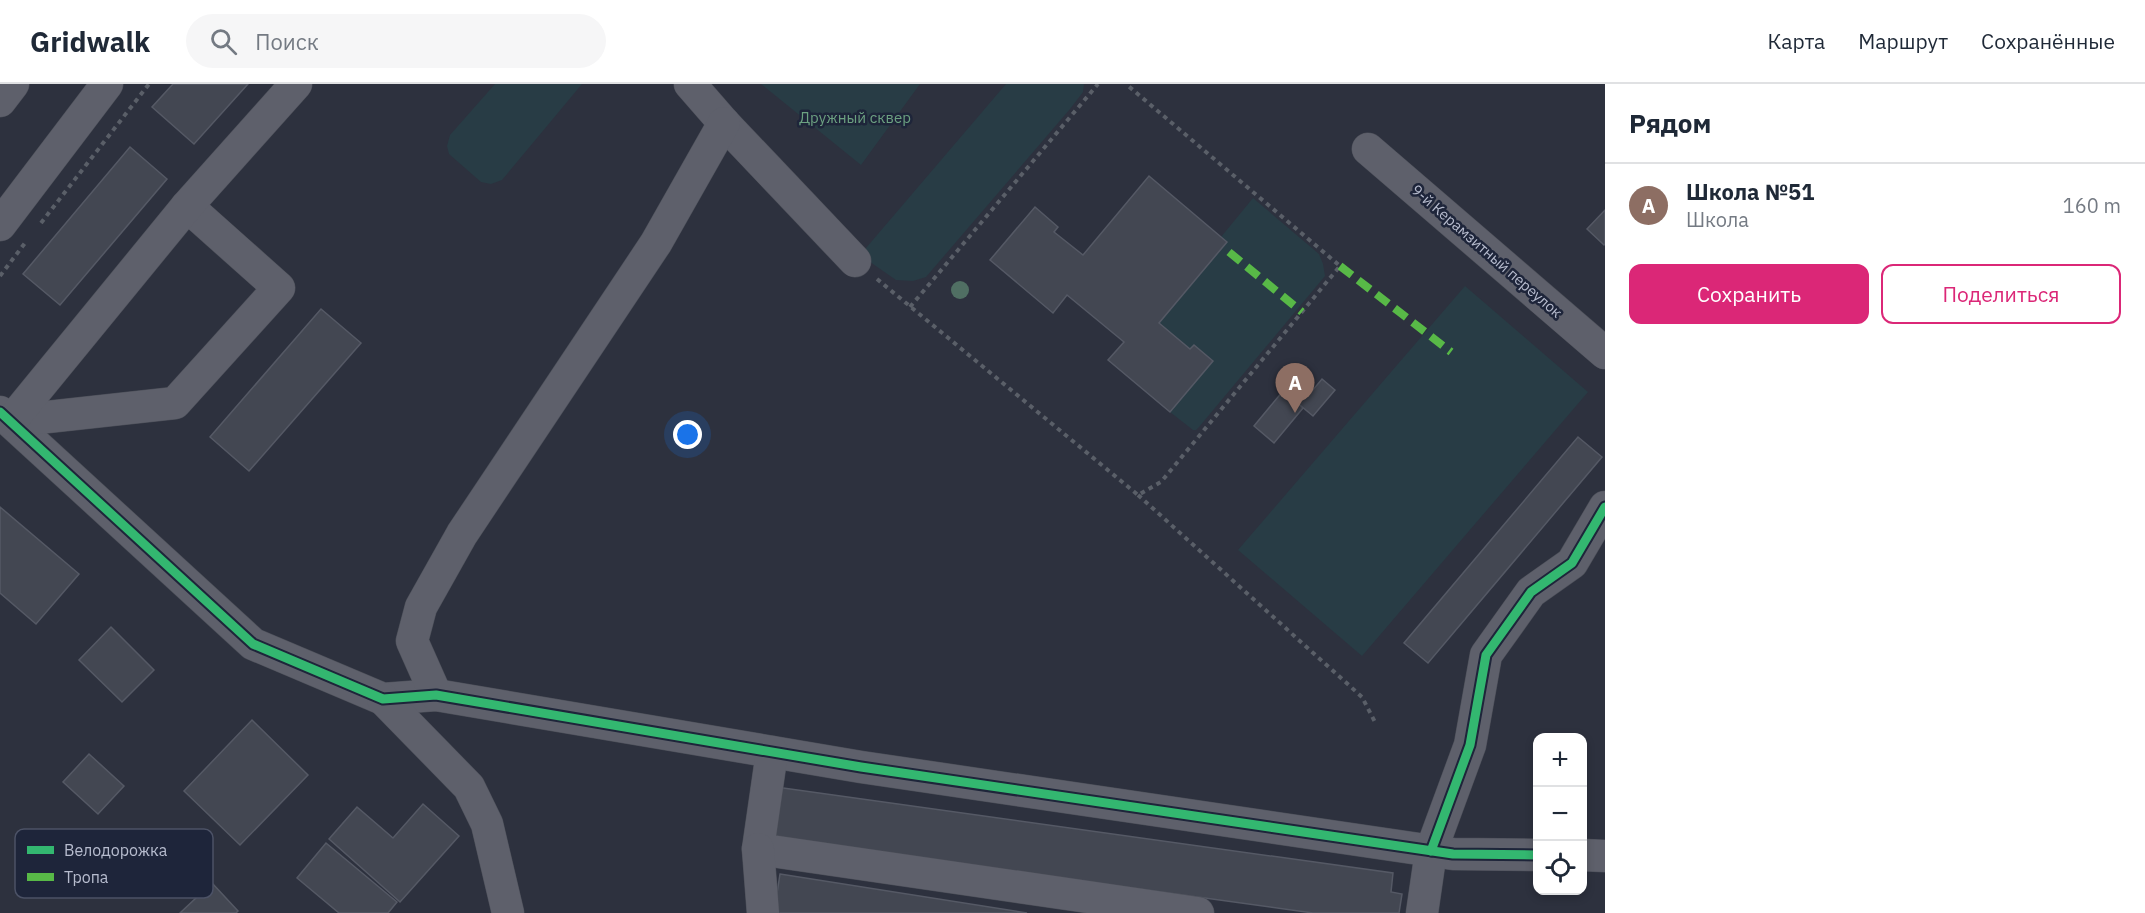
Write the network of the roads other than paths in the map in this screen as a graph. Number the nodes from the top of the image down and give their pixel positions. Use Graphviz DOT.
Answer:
graph roads {
  1 [pos="13,84"];
  2 [pos="107,84"];
  3 [pos="296,84"];
  4 [pos="690,84"];
  5 [pos="0,101"];
  6 [pos="724,123"];
  7 [pos="1368,149"];
  8 [pos="187,206"];
  9 [pos="0,225"];
  10 [pos="855,261"];
  11 [pos="1605,353"];
  12 [pos="5,416"];
  13 [pos="1605,507"];
  14 [pos="436,695"];
  15 [pos="383,699"];
  16 [pos="772,752"];
  17 [pos="758,849"];
  18 [pos="1431,851"];
  19 [pos="1533,855"];
  20 [pos="1587,855"];
  21 [pos="1605,856"];
  22 [pos="508,913"];
  23 [pos="763,913"];
  24 [pos="1198,913"];
  25 [pos="1422,913"];
  1 -- 5 [label="street"];
  2 -- 9 [label="street"];
  3 -- 8 [label="street"];
  4 -- 6 [label="street"];
  6 -- 10 [label="street"];
  6 -- 14 [label="street"];
  7 -- 11 [label="street, 9-й Керамзитный переулок"];
  8 -- 12 [label="street"];
  8 -- 12 [label="street"];
  12 -- 15 [label="street"];
  13 -- 18 [label="street"];
  14 -- 15 [label="street"];
  14 -- 16 [label="street"];
  15 -- 22 [label="street"];
  16 -- 17 [label="street"];
  16 -- 18 [label="street"];
  17 -- 23 [label="street"];
  17 -- 24 [label="street"];
  18 -- 19 [label="street"];
  18 -- 25 [label="street"];
  20 -- 21 [label="street"];
}
